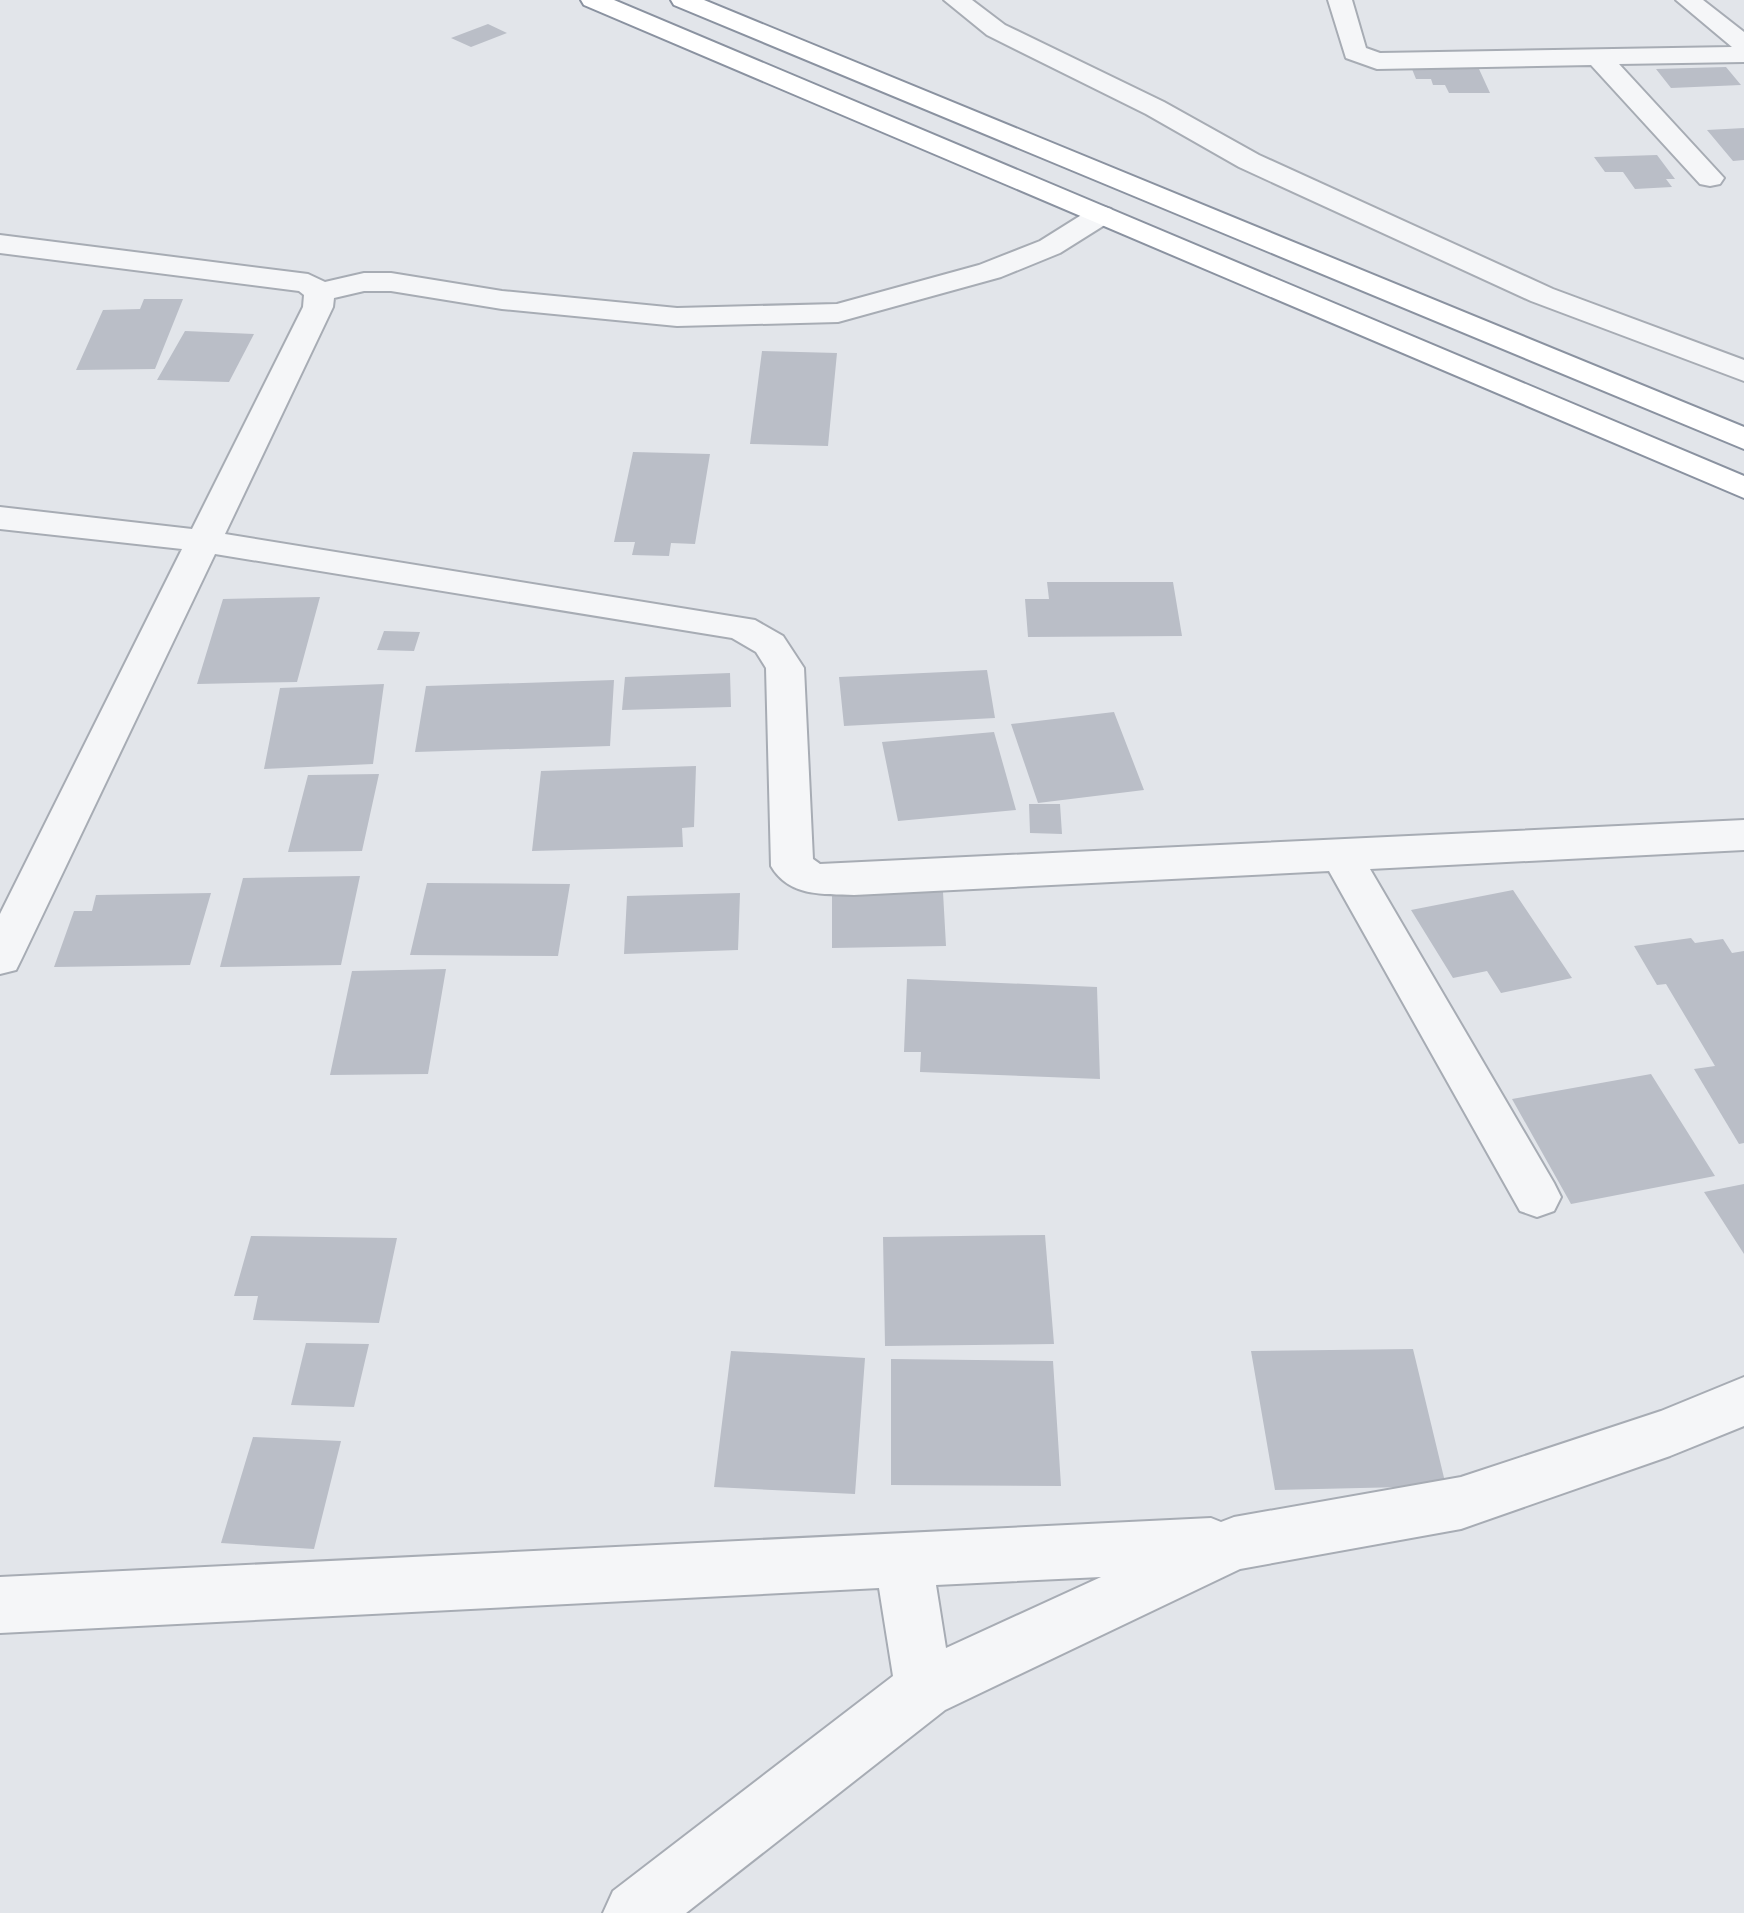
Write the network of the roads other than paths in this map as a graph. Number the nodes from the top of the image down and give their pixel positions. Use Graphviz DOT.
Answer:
graph roads {
  1 [pos="593,0"];
  2 [pos="683,0"];
  3 [pos="956,0"];
  4 [pos="1340,0"];
  5 [pos="1688,0"];
  6 [pos="1744,44"];
  7 [pos="1744,54"];
  8 [pos="1600,59"];
  9 [pos="1710,178"];
  10 [pos="1101,215"];
  11 [pos="0,244"];
  12 [pos="320,292"];
  13 [pos="1744,371"];
  14 [pos="1744,439"];
  15 [pos="1744,488"];
  16 [pos="0,518"];
  17 [pos="201,541"];
  18 [pos="1744,835"];
  19 [pos="1341,855"];
  20 [pos="0,958"];
  21 [pos="1537,1197"];
  22 [pos="1744,1401"];
  23 [pos="1234,1544"];
  24 [pos="903,1560"];
  25 [pos="0,1605"];
  26 [pos="924,1689"];
  27 [pos="635,1913"];
  1 -- 10 [label="highway"];
  2 -- 14 [label="highway"];
  3 -- 13 [label="street"];
  4 -- 8 [label="street"];
  5 -- 6 [label="street"];
  7 -- 8 [label="street"];
  8 -- 9 [label="street"];
  10 -- 12 [label="street"];
  10 -- 15 [label="highway"];
  11 -- 12 [label="street"];
  12 -- 17 [label="street"];
  16 -- 17 [label="street"];
  17 -- 19 [label="street"];
  17 -- 20 [label="street"];
  18 -- 19 [label="street"];
  19 -- 21 [label="street"];
  22 -- 23 [label="street"];
  23 -- 24 [label="street"];
  23 -- 26 [label="street"];
  24 -- 25 [label="street"];
  24 -- 26 [label="street"];
  26 -- 27 [label="street"];
}
